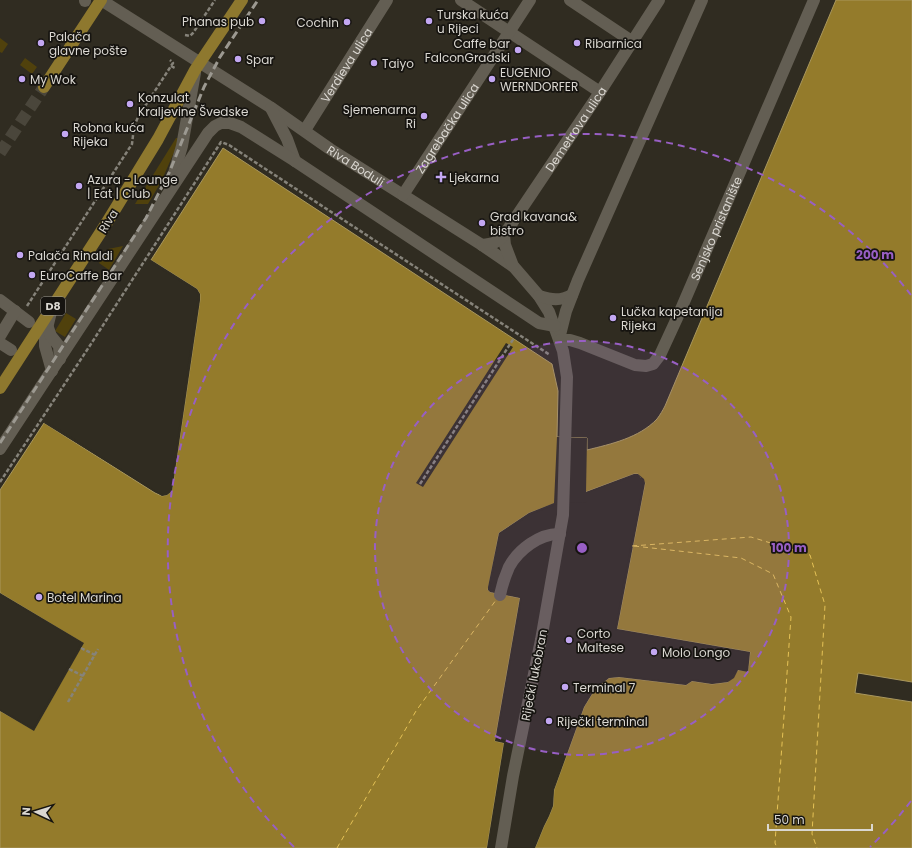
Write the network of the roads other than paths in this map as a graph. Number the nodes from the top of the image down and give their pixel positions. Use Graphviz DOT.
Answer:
graph roads {
  1 [pos="101,0"];
  2 [pos="242,0"];
  3 [pos="387,0"];
  4 [pos="461,0"];
  5 [pos="530,0"];
  6 [pos="570,0"];
  7 [pos="660,0"];
  8 [pos="702,0"];
  9 [pos="814,0"];
  10 [pos="509,32"];
  11 [pos="633,42"];
  12 [pos="198,66"];
  13 [pos="44,87"];
  14 [pos="600,92"];
  15 [pos="270,107"];
  16 [pos="305,130"];
  17 [pos="295,161"];
  18 [pos="403,195"];
  19 [pos="163,202"];
  20 [pos="504,235"];
  21 [pos="482,244"];
  22 [pos="514,267"];
  23 [pos="572,295"];
  24 [pos="539,296"];
  25 [pos="0,300"];
  26 [pos="52,307"];
  27 [pos="47,324"];
  28 [pos="555,326"];
  29 [pos="0,336"];
  30 [pos="560,340"];
  31 [pos="0,343"];
  32 [pos="11,350"];
  33 [pos="60,359"];
  34 [pos="52,371"];
  35 [pos="0,388"];
  36 [pos="0,449"];
  37 [pos="564,502"];
  38 [pos="560,534"];
  39 [pos="500,595"];
  40 [pos="501,848"];
  1 -- 12 [label="street, Riva Boduli"];
  1 -- 13 [label="main road"];
  2 -- 12 [label="main road, D8"];
  3 -- 16 [label="street, Verdieva ulica"];
  4 -- 10 [label="street"];
  5 -- 10 [label="street, Zagrebačka ulica"];
  6 -- 11 [label="street"];
  7 -- 11 [label="street, Demetrova ulica"];
  8 -- 23 [label="street"];
  9 -- 30 [label="street, Senjsko pristanište"];
  10 -- 14 [label="street"];
  10 -- 18 [label="street, Zagrebačka ulica"];
  11 -- 14 [label="street, Demetrova ulica"];
  12 -- 15 [label="street, Riva Boduli"];
  12 -- 19 [label="street"];
  12 -- 26 [label="main road, Riva / D8"];
  14 -- 20 [label="street, Demetrova ulica"];
  15 -- 16 [label="street, Riva Boduli"];
  15 -- 17 [label="street"];
  16 -- 18 [label="street, Riva Boduli"];
  17 -- 19 [label="street"];
  17 -- 28 [label="street"];
  18 -- 21 [label="street, Riva Boduli"];
  19 -- 33 [label="street"];
  20 -- 21 [label="street, Demetrova ulica"];
  20 -- 22 [label="street, Riva Boduli"];
  21 -- 22 [label="street, Riva Boduli"];
  22 -- 24 [label="street, Riva Boduli"];
  23 -- 24 [label="street"];
  23 -- 30 [label="street"];
  24 -- 28 [label="street, Riva Boduli"];
  25 -- 29 [label="street"];
  26 -- 27 [label="street"];
  26 -- 35 [label="main road, Riva / D8"];
  27 -- 33 [label="street"];
  27 -- 34 [label="street"];
  28 -- 30 [label="street, Riva Boduli"];
  30 -- 37 [label="street, Riva Boduli"];
  31 -- 32 [label="street"];
  33 -- 34 [label="street"];
  34 -- 36 [label="street"];
  37 -- 38 [label="street, Riječki lukobran"];
  38 -- 39 [label="street"];
  38 -- 40 [label="street, Riječki lukobran"];
}
